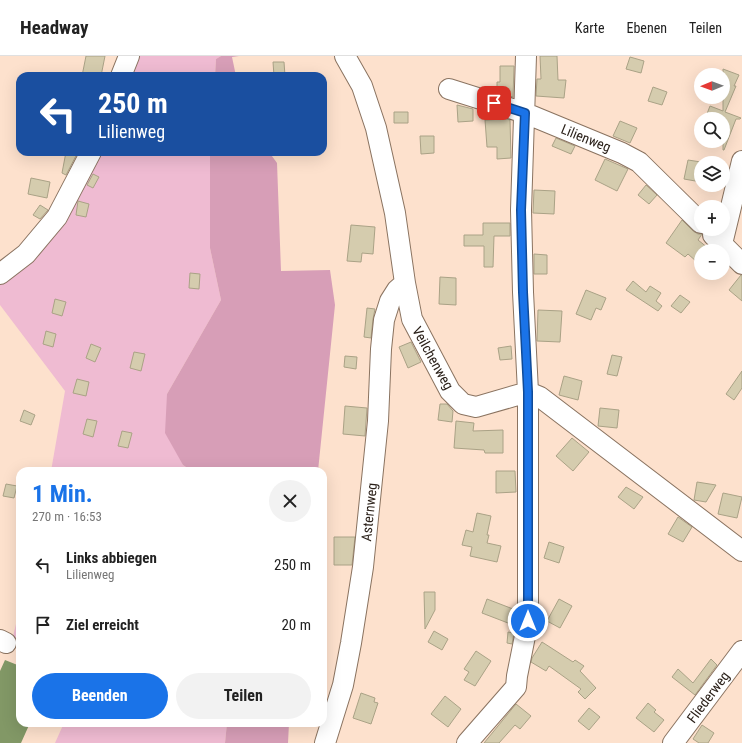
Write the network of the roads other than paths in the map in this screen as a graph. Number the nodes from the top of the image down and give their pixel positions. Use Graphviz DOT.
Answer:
graph roads {
  1 [pos="129,56"];
  2 [pos="345,56"];
  3 [pos="526,56"];
  4 [pos="123,72"];
  5 [pos="449,89"];
  6 [pos="525,113"];
  7 [pos="89,156"];
  8 [pos="742,161"];
  9 [pos="694,216"];
  10 [pos="714,236"];
  11 [pos="722,244"];
  12 [pos="730,252"];
  13 [pos="742,264"];
  14 [pos="0,274"];
  15 [pos="405,283"];
  16 [pos="528,392"];
  17 [pos="742,551"];
  18 [pos="742,651"];
  19 [pos="325,743"];
  20 [pos="467,743"];
  21 [pos="673,743"];
  1 -- 4 [label="street"];
  2 -- 15 [label="street, Veilchenweg"];
  3 -- 6 [label="street"];
  5 -- 6 [label="street, Lilienweg"];
  6 -- 9 [label="street, Lilienweg"];
  6 -- 16 [label="street"];
  7 -- 14 [label="street"];
  8 -- 11 [label="street"];
  10 -- 11 [label="street"];
  12 -- 13 [label="street"];
  15 -- 16 [label="street, Veilchenweg"];
  15 -- 19 [label="street, Asternweg"];
  16 -- 17 [label="street"];
  16 -- 20 [label="street"];
  18 -- 21 [label="street, Fliederweg"];
}
